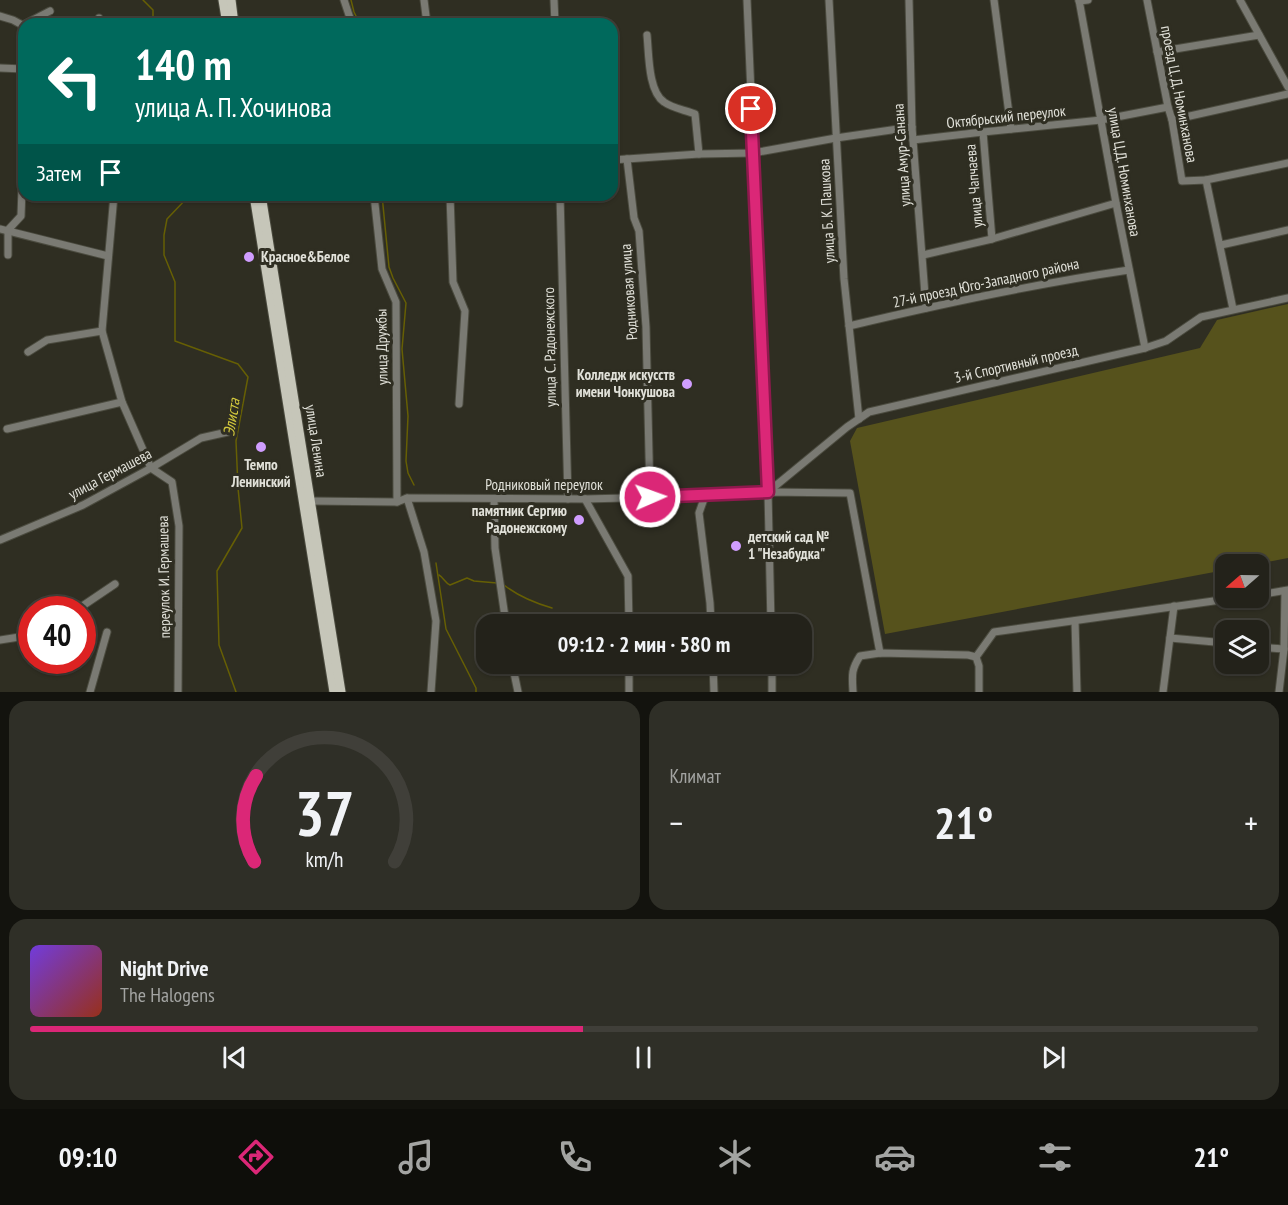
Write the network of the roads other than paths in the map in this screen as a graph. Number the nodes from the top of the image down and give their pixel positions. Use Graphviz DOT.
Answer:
graph roads {
  1 [pos="223,0"];
  2 [pos="231,0"];
  3 [pos="344,0"];
  4 [pos="424,0"];
  5 [pos="554,0"];
  6 [pos="747,0"];
  7 [pos="829,0"];
  8 [pos="909,0"];
  9 [pos="994,0"];
  10 [pos="1088,0"];
  11 [pos="1147,0"];
  12 [pos="1240,0"];
  13 [pos="1079,1"];
  14 [pos="50,11"];
  15 [pos="2,17"];
  16 [pos="37,18"];
  17 [pos="226,18"];
  18 [pos="233,18"];
  19 [pos="350,18"];
  20 [pos="426,18"];
  21 [pos="555,18"];
  22 [pos="18,22"];
  23 [pos="647,35"];
  24 [pos="1259,35"];
  25 [pos="1157,52"];
  26 [pos="0,69"];
  27 [pos="18,69"];
  28 [pos="1288,87"];
  29 [pos="1288,94"];
  30 [pos="1168,107"];
  31 [pos="1101,120"];
  32 [pos="1172,120"];
  33 [pos="912,127"];
  34 [pos="1011,129"];
  35 [pos="983,132"];
  36 [pos="836,138"];
  37 [pos="913,140"];
  38 [pos="753,153"];
  39 [pos="699,154"];
  40 [pos="627,159"];
  41 [pos="618,160"];
  42 [pos="1288,163"];
  43 [pos="1206,180"];
  44 [pos="22,201"];
  45 [pos="113,201"];
  46 [pos="255,201"];
  47 [pos="262,201"];
  48 [pos="375,201"];
  49 [pos="450,201"];
  50 [pos="560,201"];
  51 [pos="1116,204"];
  52 [pos="4,230"];
  53 [pos="1288,230"];
  54 [pos="993,239"];
  55 [pos="1221,245"];
  56 [pos="8,255"];
  57 [pos="923,255"];
  58 [pos="108,256"];
  59 [pos="1129,270"];
  60 [pos="1288,298"];
  61 [pos="926,308"];
  62 [pos="1233,309"];
  63 [pos="849,326"];
  64 [pos="102,331"];
  65 [pos="1145,348"];
  66 [pos="28,352"];
  67 [pos="122,402"];
  68 [pos="459,404"];
  69 [pos="859,419"];
  70 [pos="6,429"];
  71 [pos="232,431"];
  72 [pos="151,468"];
  73 [pos="768,492"];
  74 [pos="705,496"];
  75 [pos="650,497"];
  76 [pos="406,498"];
  77 [pos="494,499"];
  78 [pos="568,499"];
  79 [pos="585,499"];
  80 [pos="307,502"];
  81 [pos="397,502"];
  82 [pos="0,540"];
  83 [pos="116,584"];
  84 [pos="1287,591"];
  85 [pos="1269,593"];
  86 [pos="96,597"];
  87 [pos="1215,601"];
  88 [pos="1174,606"];
  89 [pos="505,614"];
  90 [pos="629,614"];
  91 [pos="711,614"];
  92 [pos="771,614"];
  93 [pos="1075,621"];
  94 [pos="107,632"];
  95 [pos="18,637"];
  96 [pos="1170,638"];
  97 [pos="0,640"];
  98 [pos="1215,643"];
  99 [pos="1269,648"];
  100 [pos="1284,649"];
  101 [pos="880,653"];
  102 [pos="976,657"];
  103 [pos="514,674"];
  104 [pos="629,674"];
  105 [pos="713,674"];
  106 [pos="772,674"];
  107 [pos="90,692"];
  108 [pos="178,692"];
  109 [pos="334,692"];
  110 [pos="341,692"];
  111 [pos="431,692"];
  112 [pos="518,692"];
  113 [pos="629,692"];
  114 [pos="714,692"];
  115 [pos="772,692"];
  116 [pos="853,692"];
  117 [pos="979,692"];
  118 [pos="1077,692"];
  119 [pos="1163,692"];
  120 [pos="1279,692"];
  1 -- 17 [label="main road"];
  2 -- 18 [label="main road"];
  3 -- 19 [label="street"];
  4 -- 20 [label="street"];
  5 -- 21 [label="street"];
  6 -- 38 [label="street"];
  7 -- 36 [label="street, улица Б. К. Пашкова"];
  8 -- 33 [label="street, улица Амур-Санана"];
  9 -- 34 [label="street"];
  10 -- 13 [label="street"];
  11 -- 25 [label="street, проезд Ц. Д. Номинханова"];
  12 -- 24 [label="street"];
  13 -- 31 [label="street, улица Ц.Д. Номинханова"];
  14 -- 16 [label="street"];
  15 -- 22 [label="street"];
  23 -- 39 [label="street"];
  24 -- 25 [label="street"];
  24 -- 28 [label="street"];
  25 -- 30 [label="street, проезд Ц. Д. Номинханова"];
  26 -- 27 [label="street"];
  29 -- 32 [label="street"];
  30 -- 31 [label="street, Октябрьский переулок"];
  30 -- 32 [label="street, проезд Ц. Д. Номинханова"];
  31 -- 34 [label="street, Октябрьский переулок"];
  31 -- 51 [label="street, улица Ц.Д. Номинханова"];
  32 -- 43 [label="street, проезд Ц. Д. Номинханова"];
  33 -- 36 [label="street"];
  33 -- 37 [label="street, улица Амур-Санана"];
  34 -- 35 [label="street, Октябрьский переулок"];
  35 -- 37 [label="street, Октябрьский переулок"];
  35 -- 54 [label="street, улица Чапчаева"];
  36 -- 38 [label="street"];
  36 -- 63 [label="street, улица Б. К. Пашкова"];
  37 -- 57 [label="street, улица Амур-Санана"];
  38 -- 39 [label="street"];
  38 -- 73 [label="street"];
  39 -- 40 [label="street"];
  40 -- 41 [label="street"];
  40 -- 75 [label="street, Родниковая улица"];
  42 -- 43 [label="street"];
  43 -- 55 [label="street, проезд Ц. Д. Номинханова"];
  44 -- 52 [label="street"];
  45 -- 58 [label="street, переулок И. Гермашева"];
  46 -- 80 [label="main road, улица Ленина"];
  47 -- 80 [label="main road, улица Ленина"];
  48 -- 81 [label="street, улица Дружбы"];
  49 -- 68 [label="street"];
  50 -- 78 [label="street, улица С. Радонежского"];
  51 -- 54 [label="street"];
  51 -- 59 [label="street, улица Ц.Д. Номинханова"];
  52 -- 56 [label="street"];
  52 -- 58 [label="street"];
  53 -- 55 [label="street"];
  54 -- 57 [label="street"];
  55 -- 62 [label="street, проезд Ц. Д. Номинханова"];
  57 -- 61 [label="street, улица Амур-Санана"];
  58 -- 64 [label="street, переулок И. Гермашева"];
  59 -- 61 [label="street, 27-й проезд Юго-Западного района"];
  59 -- 65 [label="street, улица Ц.Д. Номинханова"];
  60 -- 62 [label="street, 3-й Спортивный проезд"];
  61 -- 63 [label="street, 27-й проезд Юго-Западного района"];
  62 -- 65 [label="street, 3-й Спортивный проезд"];
  63 -- 69 [label="street, улица Б. К. Пашкова"];
  64 -- 66 [label="street"];
  64 -- 67 [label="street, переулок И. Гермашева"];
  65 -- 69 [label="street, 3-й Спортивный проезд"];
  67 -- 70 [label="street"];
  67 -- 72 [label="street, переулок И. Гермашева"];
  69 -- 73 [label="street, 3-й Спортивный проезд"];
  71 -- 72 [label="street, улица Гермашева"];
  72 -- 82 [label="street, улица Гермашева"];
  72 -- 108 [label="street, переулок И. Гермашева"];
  73 -- 74 [label="street, Родниковый переулок"];
  73 -- 92 [label="street"];
  73 -- 101 [label="street, Родниковый переулок"];
  74 -- 75 [label="street, Родниковый переулок"];
  74 -- 91 [label="street"];
  75 -- 79 [label="street, Родниковый переулок"];
  76 -- 77 [label="street, Родниковый переулок"];
  76 -- 81 [label="street, Родниковый переулок"];
  76 -- 111 [label="street"];
  77 -- 78 [label="street, Родниковый переулок"];
  77 -- 89 [label="street"];
  78 -- 79 [label="street, Родниковый переулок"];
  79 -- 90 [label="street"];
  80 -- 81 [label="street, Родниковый переулок"];
  80 -- 109 [label="main road, улица Ленина"];
  80 -- 110 [label="main road, улица Ленина"];
  83 -- 86 [label="street"];
  84 -- 85 [label="street"];
  84 -- 100 [label="street"];
  87 -- 88 [label="street"];
  88 -- 93 [label="street"];
  88 -- 96 [label="street"];
  93 -- 102 [label="street"];
  93 -- 118 [label="street"];
  94 -- 107 [label="street"];
  95 -- 97 [label="street"];
  96 -- 98 [label="street"];
  96 -- 119 [label="street"];
  99 -- 100 [label="street"];
  100 -- 120 [label="street"];
  101 -- 102 [label="street"];
  101 -- 116 [label="street"];
  102 -- 117 [label="street"];
  103 -- 112 [label="street"];
  104 -- 113 [label="street"];
  105 -- 114 [label="street"];
  106 -- 115 [label="street"];
}
